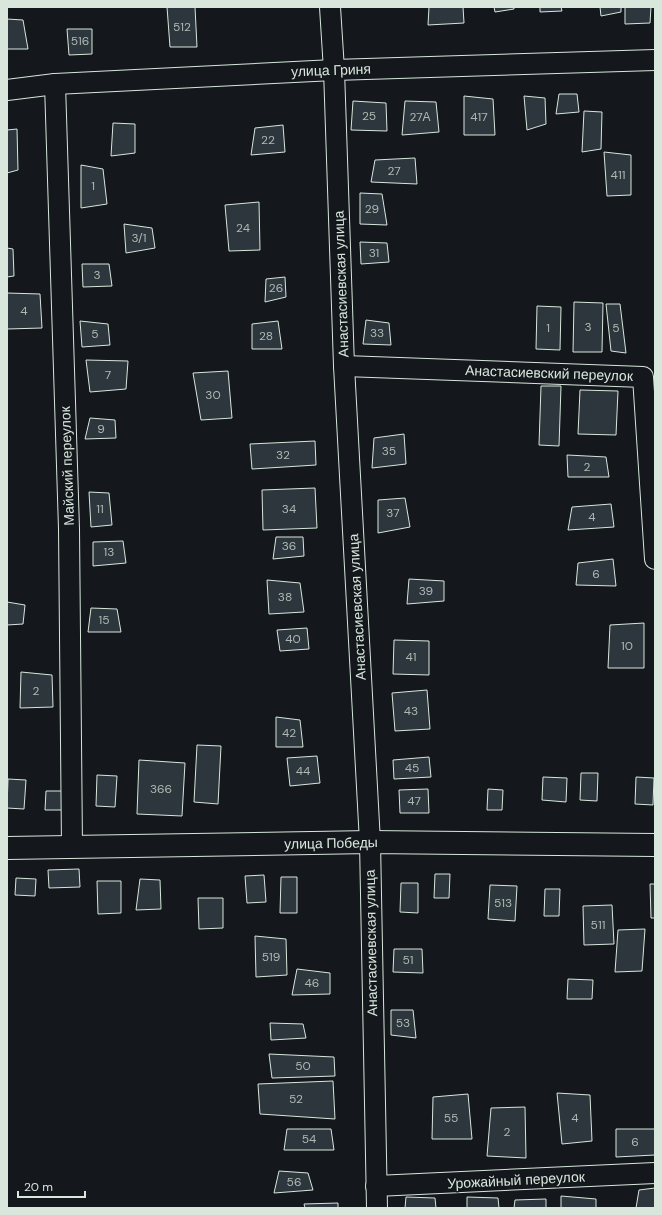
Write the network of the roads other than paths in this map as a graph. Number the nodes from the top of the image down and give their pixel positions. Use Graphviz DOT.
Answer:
graph roads {
  1 [pos="330,7"];
  2 [pos="655,60"];
  3 [pos="334,70"];
  4 [pos="55,84"];
  5 [pos="7,90"];
  6 [pos="344,366"];
  7 [pos="655,559"];
  8 [pos="370,842"];
  9 [pos="655,845"];
  10 [pos="72,847"];
  11 [pos="7,848"];
  12 [pos="655,1173"];
  13 [pos="376,1186"];
  14 [pos="377,1208"];
  1 -- 3 [label="street, Анастасиевская улица"];
  2 -- 3 [label="street, улица Гриня"];
  3 -- 4 [label="street, улица Гриня"];
  3 -- 6 [label="street, Анастасиевская улица"];
  4 -- 5 [label="street, улица Гриня"];
  4 -- 10 [label="street, Майский переулок"];
  6 -- 7 [label="street, Анастасиевский переулок"];
  6 -- 8 [label="street, Анастасиевская улица"];
  8 -- 9 [label="street, улица Победы"];
  8 -- 10 [label="street, улица Победы"];
  8 -- 13 [label="street, Анастасиевская улица"];
  10 -- 11 [label="street, улица Победы"];
  12 -- 13 [label="street, Урожайный переулок"];
  13 -- 14 [label="street, Анастасиевская улица"];
}
